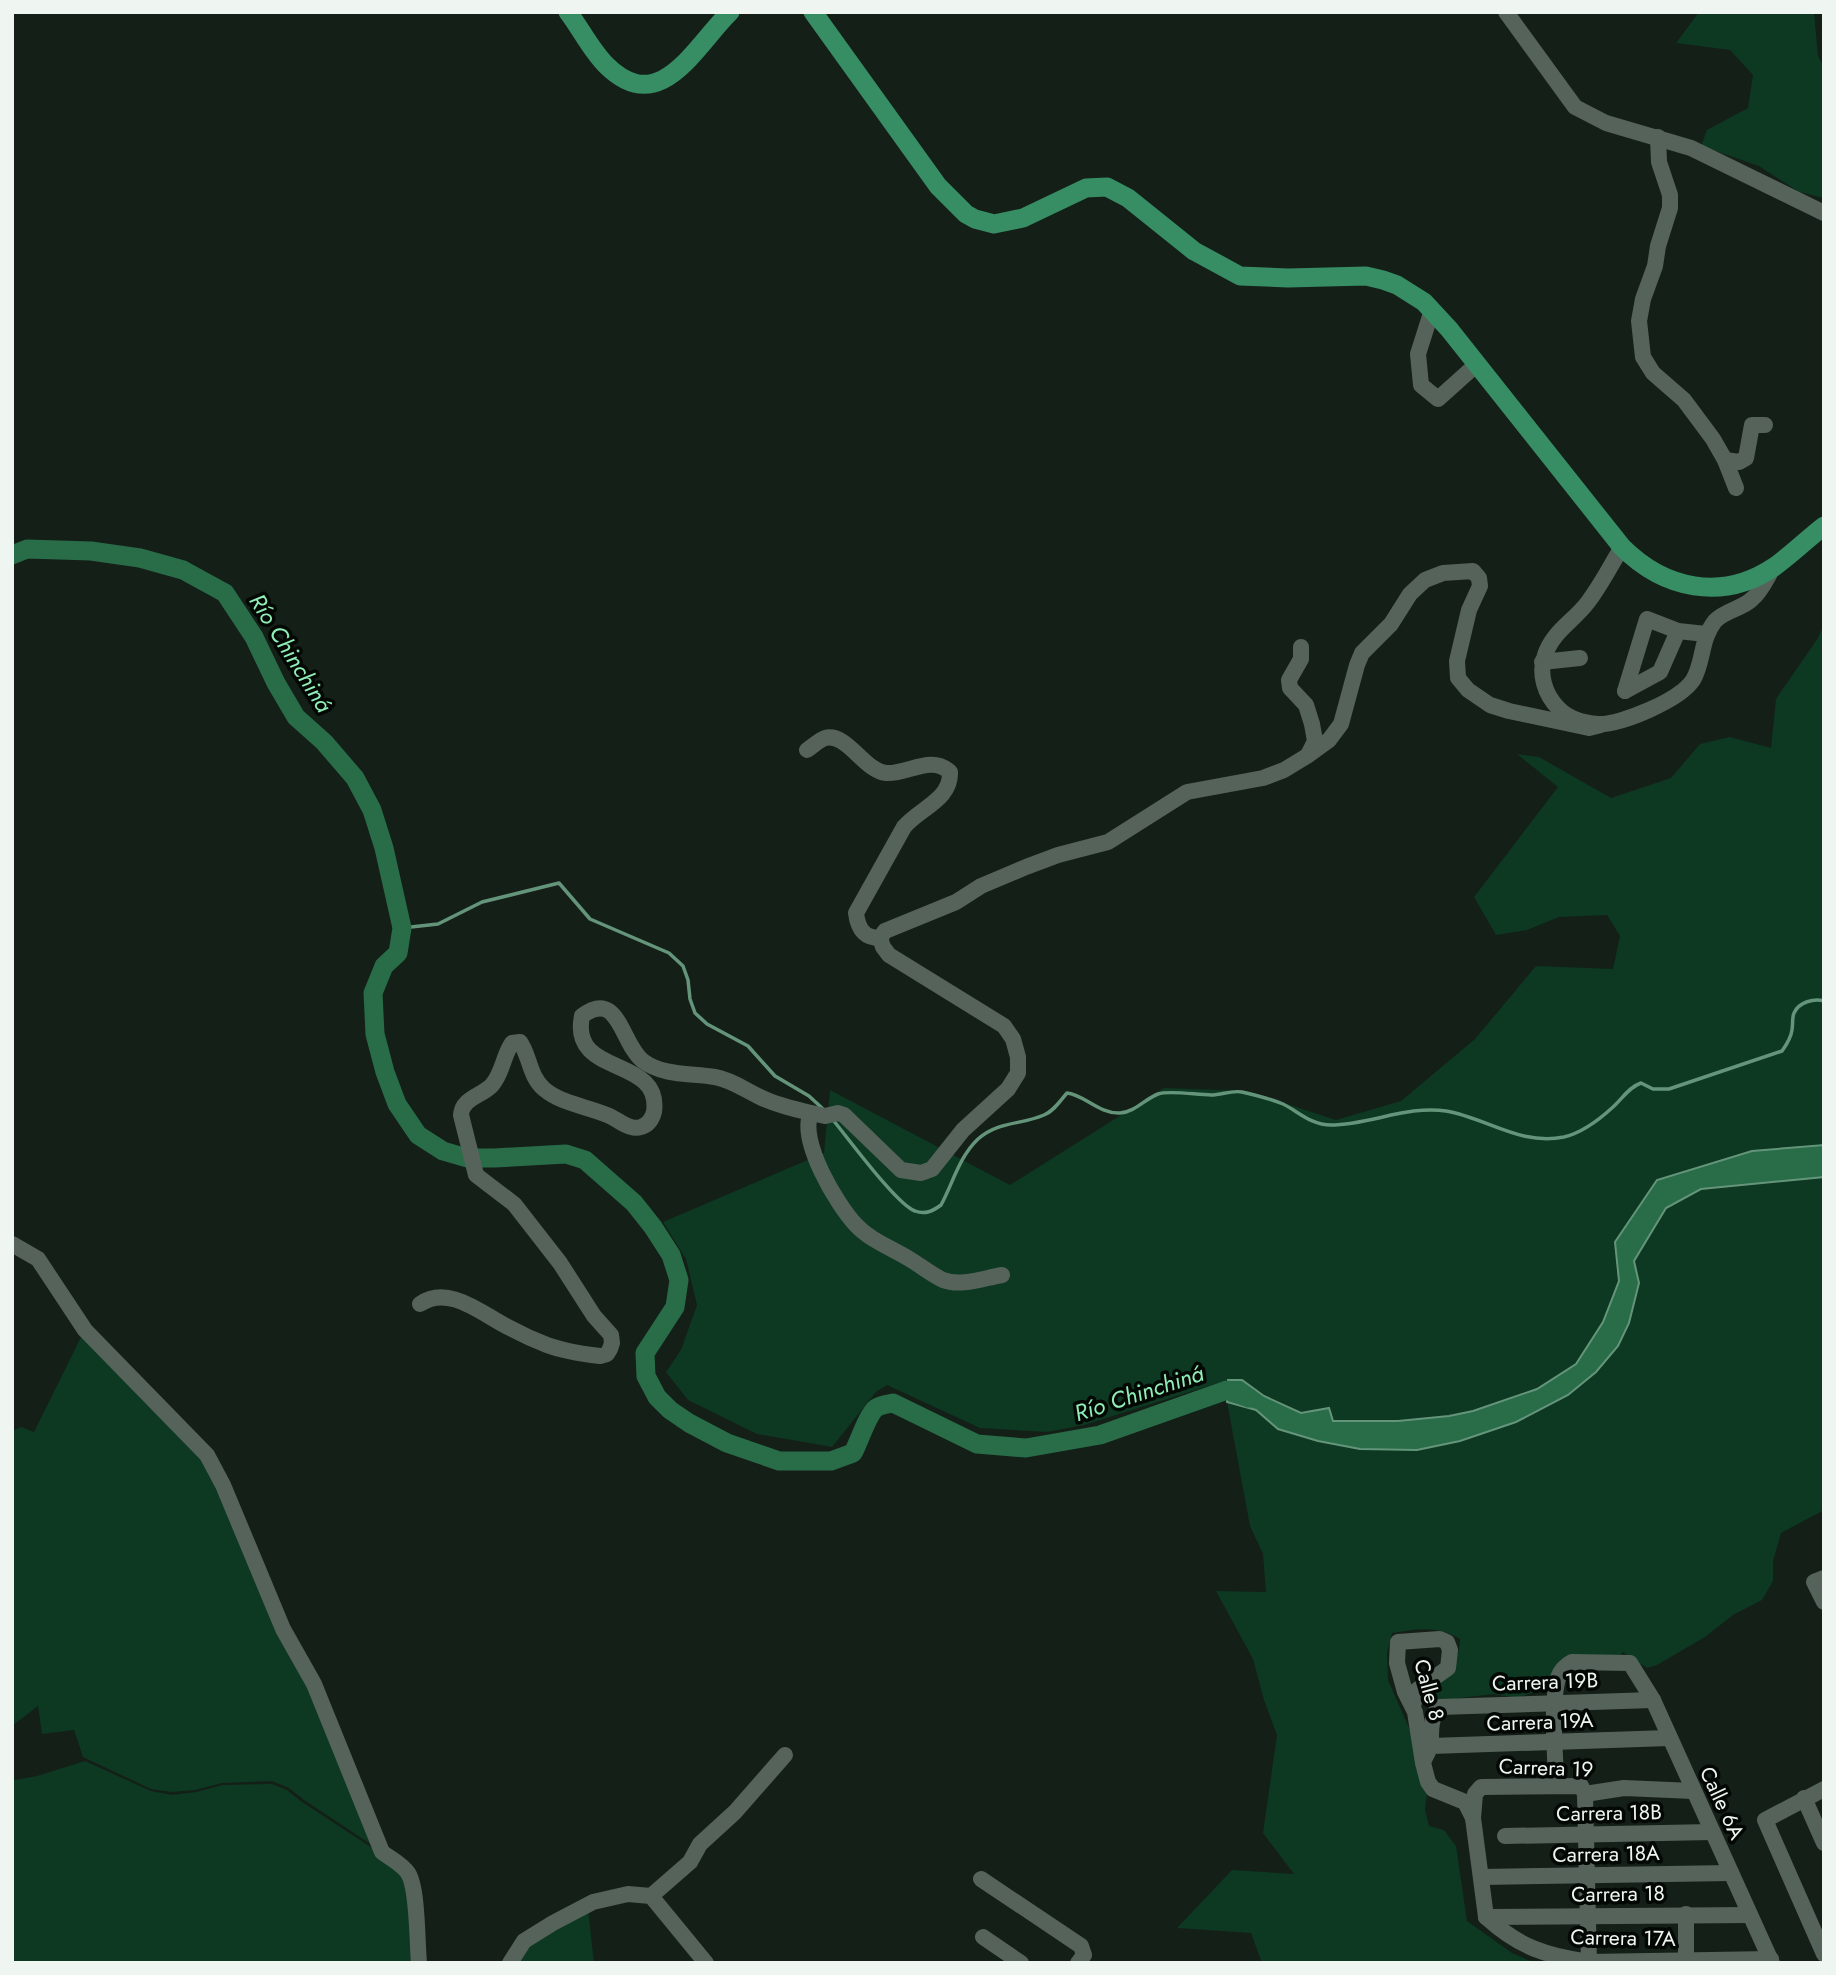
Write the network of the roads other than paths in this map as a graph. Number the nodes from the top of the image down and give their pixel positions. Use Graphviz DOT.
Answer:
graph roads {
  1 [pos="568,12"];
  2 [pos="730,12"];
  3 [pos="813,12"];
  4 [pos="1506,12"];
  5 [pos="1658,137"];
  6 [pos="1824,213"];
  7 [pos="1432,310"];
  8 [pos="1477,364"];
  9 [pos="1765,425"];
  10 [pos="1725,460"];
  11 [pos="1736,488"];
  12 [pos="1824,526"];
  13 [pos="1622,547"];
  14 [pos="1774,566"];
  15 [pos="1678,631"];
  16 [pos="1706,634"];
  17 [pos="1301,647"];
  18 [pos="1580,658"];
  19 [pos="1542,662"];
  20 [pos="1601,724"];
  21 [pos="807,750"];
  22 [pos="1307,756"];
  23 [pos="880,938"];
  24 [pos="811,1113"];
  25 [pos="12,1244"];
  26 [pos="1002,1275"];
  27 [pos="420,1304"];
  28 [pos="1819,1580"];
  29 [pos="1824,1602"];
  30 [pos="1653,1700"];
  31 [pos="1556,1702"];
  32 [pos="1413,1706"];
  33 [pos="1669,1738"];
  34 [pos="1555,1742"];
  35 [pos="1431,1746"];
  36 [pos="785,1755"];
  37 [pos="1423,1763"];
  38 [pos="1556,1786"];
  39 [pos="1824,1789"];
  40 [pos="1693,1791"];
  41 [pos="1585,1794"];
  42 [pos="1804,1798"];
  43 [pos="1473,1818"];
  44 [pos="1712,1832"];
  45 [pos="1587,1834"];
  46 [pos="1505,1836"];
  47 [pos="1824,1843"];
  48 [pos="1731,1873"];
  49 [pos="1587,1875"];
  50 [pos="1481,1877"];
  51 [pos="981,1879"];
  52 [pos="651,1896"];
  53 [pos="1686,1914"];
  54 [pos="1750,1914"];
  55 [pos="1588,1916"];
  56 [pos="1486,1917"];
  57 [pos="983,1937"];
  58 [pos="1824,1954"];
  59 [pos="1686,1961"];
  60 [pos="1772,1961"];
  61 [pos="419,1963"];
  62 [pos="510,1963"];
  63 [pos="706,1963"];
  64 [pos="1021,1963"];
  65 [pos="1078,1963"];
  66 [pos="1589,1963"];
  67 [pos="1820,1963"];
  1 -- 2 [label="main road"];
  3 -- 7 [label="main road"];
  4 -- 5 [label="street"];
  5 -- 6 [label="street"];
  5 -- 10 [label="street"];
  7 -- 8 [label="main road"];
  7 -- 8 [label="street"];
  8 -- 13 [label="main road"];
  9 -- 10 [label="street"];
  10 -- 11 [label="street"];
  12 -- 14 [label="main road"];
  13 -- 14 [label="main road"];
  13 -- 19 [label="street"];
  14 -- 16 [label="street"];
  15 -- 16 [label="street"];
  16 -- 20 [label="street"];
  17 -- 22 [label="street"];
  18 -- 19 [label="street"];
  19 -- 20 [label="street"];
  20 -- 22 [label="street"];
  21 -- 23 [label="street"];
  22 -- 23 [label="street"];
  23 -- 24 [label="street"];
  24 -- 26 [label="street"];
  24 -- 27 [label="street"];
  25 -- 61 [label="street"];
  28 -- 29 [label="street"];
  30 -- 31 [label="street, Carrera 19B"];
  30 -- 31 [label="street, Calle 6A"];
  30 -- 33 [label="street, Calle 6A"];
  31 -- 34 [label="street"];
  31 -- 35 [label="street, Carrera 19B"];
  32 -- 32 [label="street, Calle 8"];
  32 -- 37 [label="street, Calle 8"];
  33 -- 34 [label="street, Carrera 19A"];
  33 -- 40 [label="street, Calle 6A"];
  34 -- 35 [label="street, Carrera 19A"];
  34 -- 38 [label="street"];
  35 -- 37 [label="street"];
  36 -- 52 [label="street"];
  37 -- 43 [label="street, Calle 8"];
  38 -- 41 [label="street, Carrera 19"];
  38 -- 43 [label="street, Carrera 19"];
  39 -- 42 [label="street"];
  40 -- 41 [label="street, Carrera 19"];
  40 -- 44 [label="street, Calle 6A"];
  41 -- 45 [label="street"];
  42 -- 47 [label="street"];
  42 -- 58 [label="street"];
  43 -- 50 [label="street"];
  44 -- 45 [label="street, Carrera 18B"];
  44 -- 48 [label="street, Calle 6A"];
  45 -- 46 [label="street, Carrera 18B"];
  45 -- 49 [label="street"];
  48 -- 49 [label="street, Carrera 18A"];
  48 -- 54 [label="street, Calle 6A"];
  49 -- 50 [label="street, Carrera 18A"];
  49 -- 55 [label="street"];
  50 -- 56 [label="street"];
  51 -- 65 [label="street"];
  52 -- 62 [label="street"];
  52 -- 63 [label="street"];
  53 -- 54 [label="street, Carrera 18"];
  53 -- 55 [label="street, Carrera 18"];
  53 -- 59 [label="street"];
  54 -- 60 [label="street, Calle 6A"];
  55 -- 56 [label="street, Carrera 18"];
  55 -- 66 [label="street"];
  56 -- 66 [label="street, Carrera 17A"];
  57 -- 64 [label="street"];
  58 -- 67 [label="street"];
  59 -- 60 [label="street, Carrera 17A"];
  59 -- 66 [label="street, Carrera 17A"];
}
